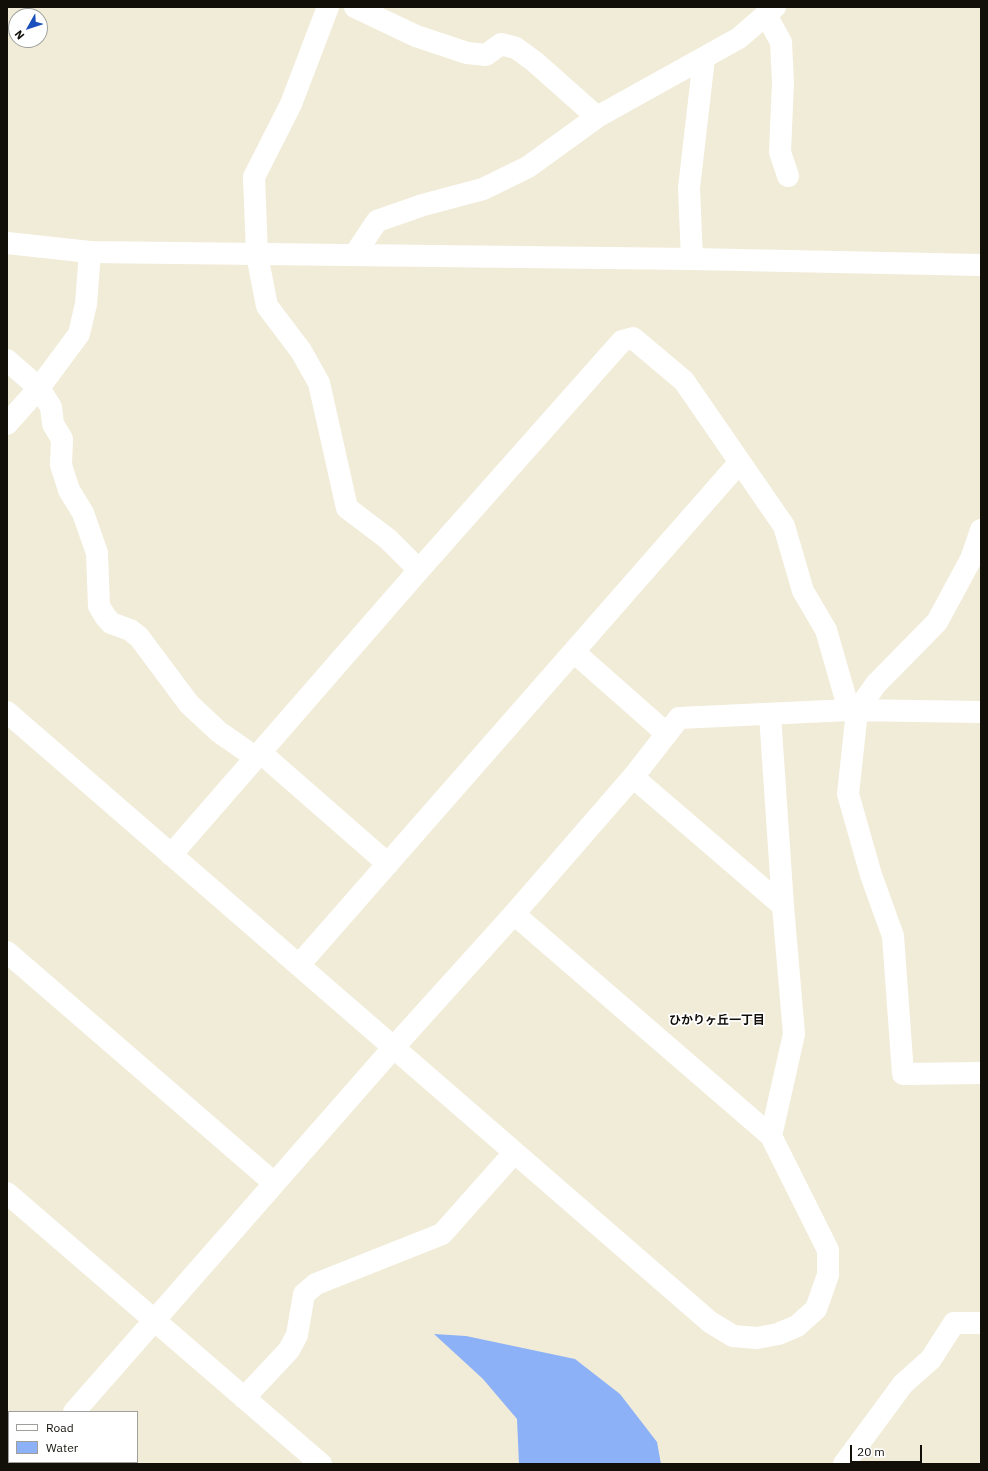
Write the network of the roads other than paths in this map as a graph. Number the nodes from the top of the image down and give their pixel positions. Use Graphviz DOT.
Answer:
graph roads {
  1 [pos="328,7"];
  2 [pos="355,7"];
  3 [pos="770,11"];
  4 [pos="704,58"];
  5 [pos="597,117"];
  6 [pos="788,176"];
  7 [pos="7,244"];
  8 [pos="90,252"];
  9 [pos="355,254"];
  10 [pos="257,255"];
  11 [pos="692,259"];
  12 [pos="981,265"];
  13 [pos="7,360"];
  14 [pos="39,388"];
  15 [pos="7,424"];
  16 [pos="739,463"];
  17 [pos="981,530"];
  18 [pos="419,570"];
  19 [pos="574,652"];
  20 [pos="853,710"];
  21 [pos="7,712"];
  22 [pos="981,712"];
  23 [pos="770,715"];
  24 [pos="667,734"];
  25 [pos="258,755"];
  26 [pos="633,777"];
  27 [pos="171,854"];
  28 [pos="388,864"];
  29 [pos="783,906"];
  30 [pos="514,914"];
  31 [pos="7,952"];
  32 [pos="299,965"];
  33 [pos="394,1047"];
  34 [pos="981,1073"];
  35 [pos="770,1136"];
  36 [pos="514,1153"];
  37 [pos="274,1183"];
  38 [pos="7,1192"];
  39 [pos="154,1320"];
  40 [pos="981,1323"];
  41 [pos="244,1398"];
  42 [pos="75,1411"];
  43 [pos="321,1464"];
  44 [pos="844,1464"];
  1 -- 10 [label="street"];
  2 -- 5 [label="street"];
  3 -- 4 [label="street"];
  3 -- 6 [label="street"];
  4 -- 5 [label="street"];
  4 -- 11 [label="street"];
  5 -- 9 [label="street"];
  7 -- 8 [label="street"];
  8 -- 10 [label="street"];
  8 -- 14 [label="street"];
  9 -- 10 [label="street"];
  9 -- 11 [label="street"];
  10 -- 18 [label="street"];
  11 -- 12 [label="street"];
  13 -- 14 [label="street"];
  14 -- 15 [label="street"];
  14 -- 25 [label="street"];
  16 -- 18 [label="street"];
  16 -- 19 [label="street"];
  16 -- 20 [label="street"];
  17 -- 20 [label="street"];
  18 -- 25 [label="street"];
  19 -- 24 [label="street"];
  19 -- 28 [label="street"];
  20 -- 22 [label="street"];
  20 -- 23 [label="street"];
  20 -- 34 [label="street"];
  21 -- 27 [label="street"];
  23 -- 24 [label="street"];
  23 -- 29 [label="street"];
  24 -- 26 [label="street"];
  25 -- 27 [label="street"];
  25 -- 28 [label="street"];
  26 -- 29 [label="street"];
  26 -- 30 [label="street"];
  27 -- 32 [label="street"];
  28 -- 32 [label="street"];
  29 -- 35 [label="street"];
  30 -- 33 [label="street"];
  30 -- 35 [label="street"];
  31 -- 37 [label="street"];
  32 -- 33 [label="street"];
  33 -- 36 [label="street"];
  33 -- 37 [label="street"];
  35 -- 36 [label="street"];
  36 -- 41 [label="street"];
  37 -- 39 [label="street"];
  38 -- 39 [label="street"];
  39 -- 41 [label="street"];
  39 -- 42 [label="street"];
  40 -- 44 [label="street"];
  41 -- 43 [label="street"];
}
